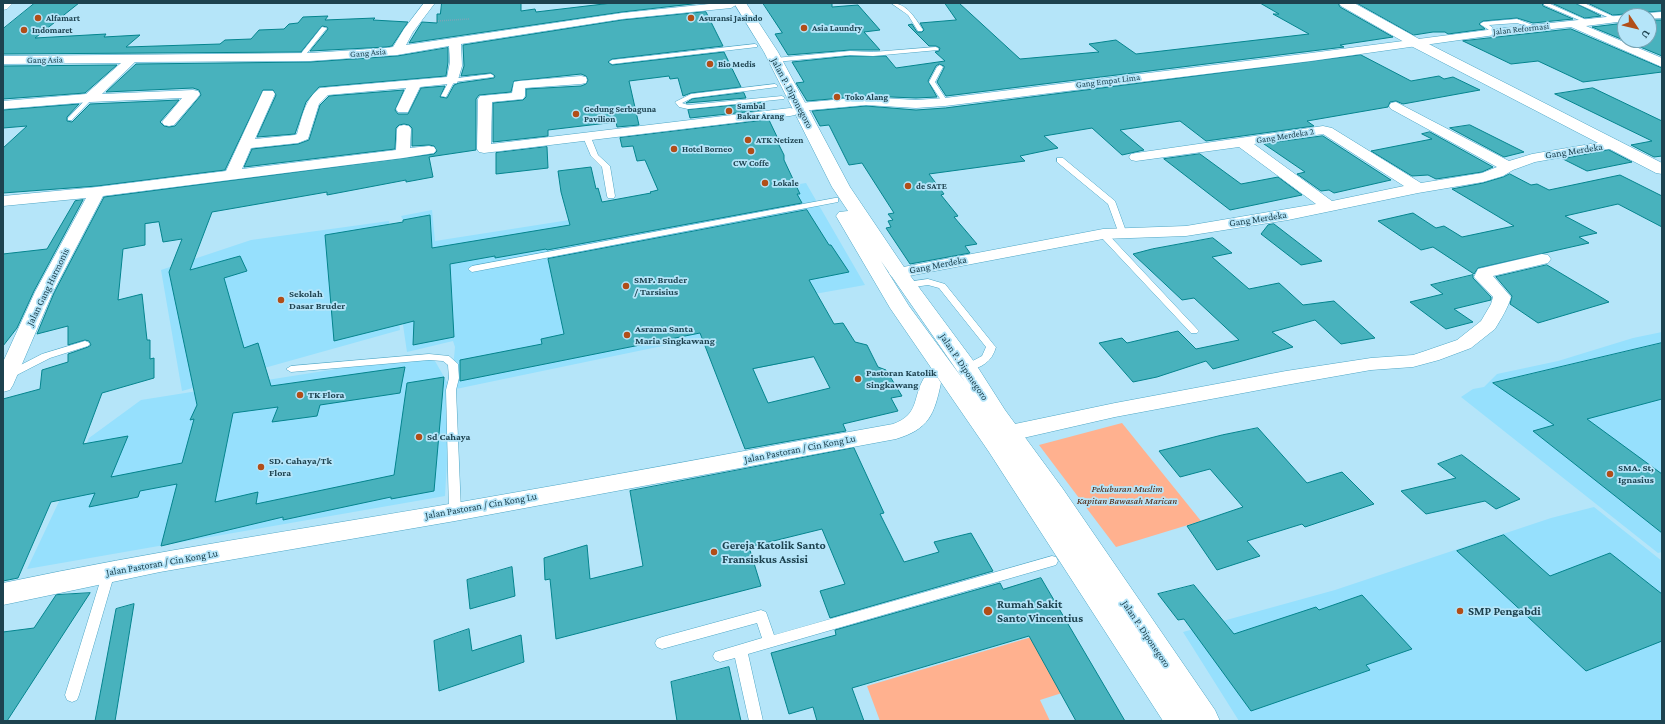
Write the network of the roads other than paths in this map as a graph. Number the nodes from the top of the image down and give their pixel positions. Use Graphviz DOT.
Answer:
graph roads {
  1 [pos="7,3"];
  2 [pos="430,3"];
  3 [pos="894,3"];
  4 [pos="1345,3"];
  5 [pos="1579,3"];
  6 [pos="733,4"];
  7 [pos="1546,4"];
  8 [pos="3,6"];
  9 [pos="1617,18"];
  10 [pos="1617,19"];
  11 [pos="1588,22"];
  12 [pos="1572,24"];
  13 [pos="324,28"];
  14 [pos="920,30"];
  15 [pos="455,43"];
  16 [pos="1416,43"];
  17 [pos="755,46"];
  18 [pos="936,49"];
  19 [pos="397,51"];
  20 [pos="301,57"];
  21 [pos="237,58"];
  22 [pos="3,60"];
  23 [pos="131,60"];
  24 [pos="775,60"];
  25 [pos="612,62"];
  26 [pos="1662,63"];
  27 [pos="940,67"];
  28 [pos="225,70"];
  29 [pos="491,76"];
  30 [pos="452,80"];
  31 [pos="581,80"];
  32 [pos="415,83"];
  33 [pos="268,94"];
  34 [pos="444,96"];
  35 [pos="90,98"];
  36 [pos="787,101"];
  37 [pos="945,102"];
  38 [pos="3,105"];
  39 [pos="1396,106"];
  40 [pos="403,109"];
  41 [pos="70,119"];
  42 [pos="169,122"];
  43 [pos="404,129"];
  44 [pos="587,137"];
  45 [pos="1243,143"];
  46 [pos="245,144"];
  47 [pos="1614,144"];
  48 [pos="429,150"];
  49 [pos="403,154"];
  50 [pos="1136,157"];
  51 [pos="1060,160"];
  52 [pos="1508,167"];
  53 [pos="1662,169"];
  54 [pos="232,175"];
  55 [pos="1418,188"];
  56 [pos="98,192"];
  57 [pos="611,196"];
  58 [pos="835,200"];
  59 [pos="3,201"];
  60 [pos="1328,206"];
  61 [pos="1102,234"];
  62 [pos="1123,234"];
  63 [pos="1542,259"];
  64 [pos="472,269"];
  65 [pos="903,279"];
  66 [pos="910,306"];
  67 [pos="1194,331"];
  68 [pos="85,344"];
  69 [pos="967,368"];
  70 [pos="291,369"];
  71 [pos="5,380"];
  72 [pos="930,384"];
  73 [pos="1010,433"];
  74 [pos="454,512"];
  75 [pos="1052,561"];
  76 [pos="109,572"];
  77 [pos="3,594"];
  78 [pos="770,642"];
  79 [pos="662,643"];
  80 [pos="740,651"];
  81 [pos="720,656"];
  82 [pos="72,695"];
  83 [pos="756,721"];
  84 [pos="1181,721"];
  85 [pos="1204,721"];
  1 -- 8 [label="main road"];
  2 -- 19 [label="street"];
  3 -- 14 [label="lane"];
  4 -- 16 [label="main road"];
  5 -- 9 [label="lane"];
  6 -- 15 [label="street, Gang Asia"];
  6 -- 17 [label="main road, Jalan P. Diponegoro"];
  6 -- 24 [label="main road, Jalan P. Diponegoro"];
  7 -- 11 [label="lane"];
  10 -- 11 [label="street, Jalan Reformasi"];
  11 -- 12 [label="street, Jalan Reformasi"];
  12 -- 16 [label="street, Jalan Reformasi"];
  12 -- 26 [label="street"];
  13 -- 20 [label="lane"];
  15 -- 19 [label="street, Gang Asia"];
  15 -- 30 [label="street"];
  16 -- 37 [label="street, Gang Empat Lima"];
  16 -- 47 [label="main road"];
  17 -- 25 [label="lane"];
  17 -- 36 [label="main road, Jalan P. Diponegoro"];
  18 -- 24 [label="lane"];
  19 -- 20 [label="street, Gang Asia"];
  20 -- 21 [label="street, Gang Asia"];
  21 -- 23 [label="street, Gang Asia"];
  21 -- 28 [label="street"];
  22 -- 23 [label="street, Gang Asia"];
  23 -- 35 [label="street"];
  24 -- 36 [label="main road, Jalan P. Diponegoro"];
  27 -- 37 [label="lane"];
  29 -- 30 [label="lane"];
  30 -- 32 [label="street"];
  30 -- 34 [label="lane"];
  31 -- 44 [label="street, Gang Empat Lima"];
  32 -- 40 [label="street"];
  32 -- 46 [label="street"];
  33 -- 46 [label="street"];
  35 -- 38 [label="street"];
  35 -- 41 [label="lane"];
  35 -- 42 [label="street"];
  36 -- 36 [label="lane"];
  36 -- 37 [label="street, Gang Empat Lima"];
  36 -- 44 [label="street, Gang Empat Lima"];
  36 -- 58 [label="main road, Jalan P. Diponegoro"];
  36 -- 65 [label="main road, Jalan P. Diponegoro"];
  39 -- 52 [label="street"];
  43 -- 49 [label="street"];
  44 -- 57 [label="lane"];
  45 -- 50 [label="street, Gang Merdeka 2"];
  45 -- 55 [label="street, Gang Merdeka 2"];
  45 -- 60 [label="street"];
  46 -- 54 [label="street"];
  47 -- 52 [label="street, Gang Merdeka"];
  47 -- 53 [label="main road"];
  48 -- 49 [label="street"];
  49 -- 54 [label="street"];
  51 -- 62 [label="lane"];
  52 -- 55 [label="street, Gang Merdeka"];
  54 -- 56 [label="street"];
  55 -- 60 [label="street, Gang Merdeka"];
  56 -- 59 [label="street"];
  56 -- 71 [label="street, Jalan Gang Harmonis"];
  58 -- 64 [label="lane"];
  58 -- 66 [label="main road, Jalan P. Diponegoro"];
  60 -- 62 [label="street, Gang Merdeka"];
  61 -- 62 [label="street, Gang Merdeka"];
  61 -- 65 [label="street, Gang Merdeka"];
  61 -- 67 [label="lane"];
  63 -- 73 [label="street"];
  65 -- 66 [label="main road, Jalan P. Diponegoro"];
  65 -- 69 [label="lane"];
  66 -- 69 [label="main road, Jalan P. Diponegoro"];
  66 -- 84 [label="main road, Jalan P. Diponegoro"];
  68 -- 71 [label="lane"];
  69 -- 73 [label="main road, Jalan P. Diponegoro"];
  70 -- 74 [label="lane"];
  72 -- 74 [label="street, Jalan Pastoran / Cin Kong Lu"];
  73 -- 85 [label="main road, Jalan P. Diponegoro"];
  74 -- 76 [label="street, Jalan Pastoran / Cin Kong Lu"];
  75 -- 78 [label="lane"];
  76 -- 77 [label="street, Jalan Pastoran / Cin Kong Lu"];
  76 -- 82 [label="lane"];
  78 -- 79 [label="lane"];
  78 -- 80 [label="lane"];
  80 -- 81 [label="lane"];
  80 -- 83 [label="lane"];
}
